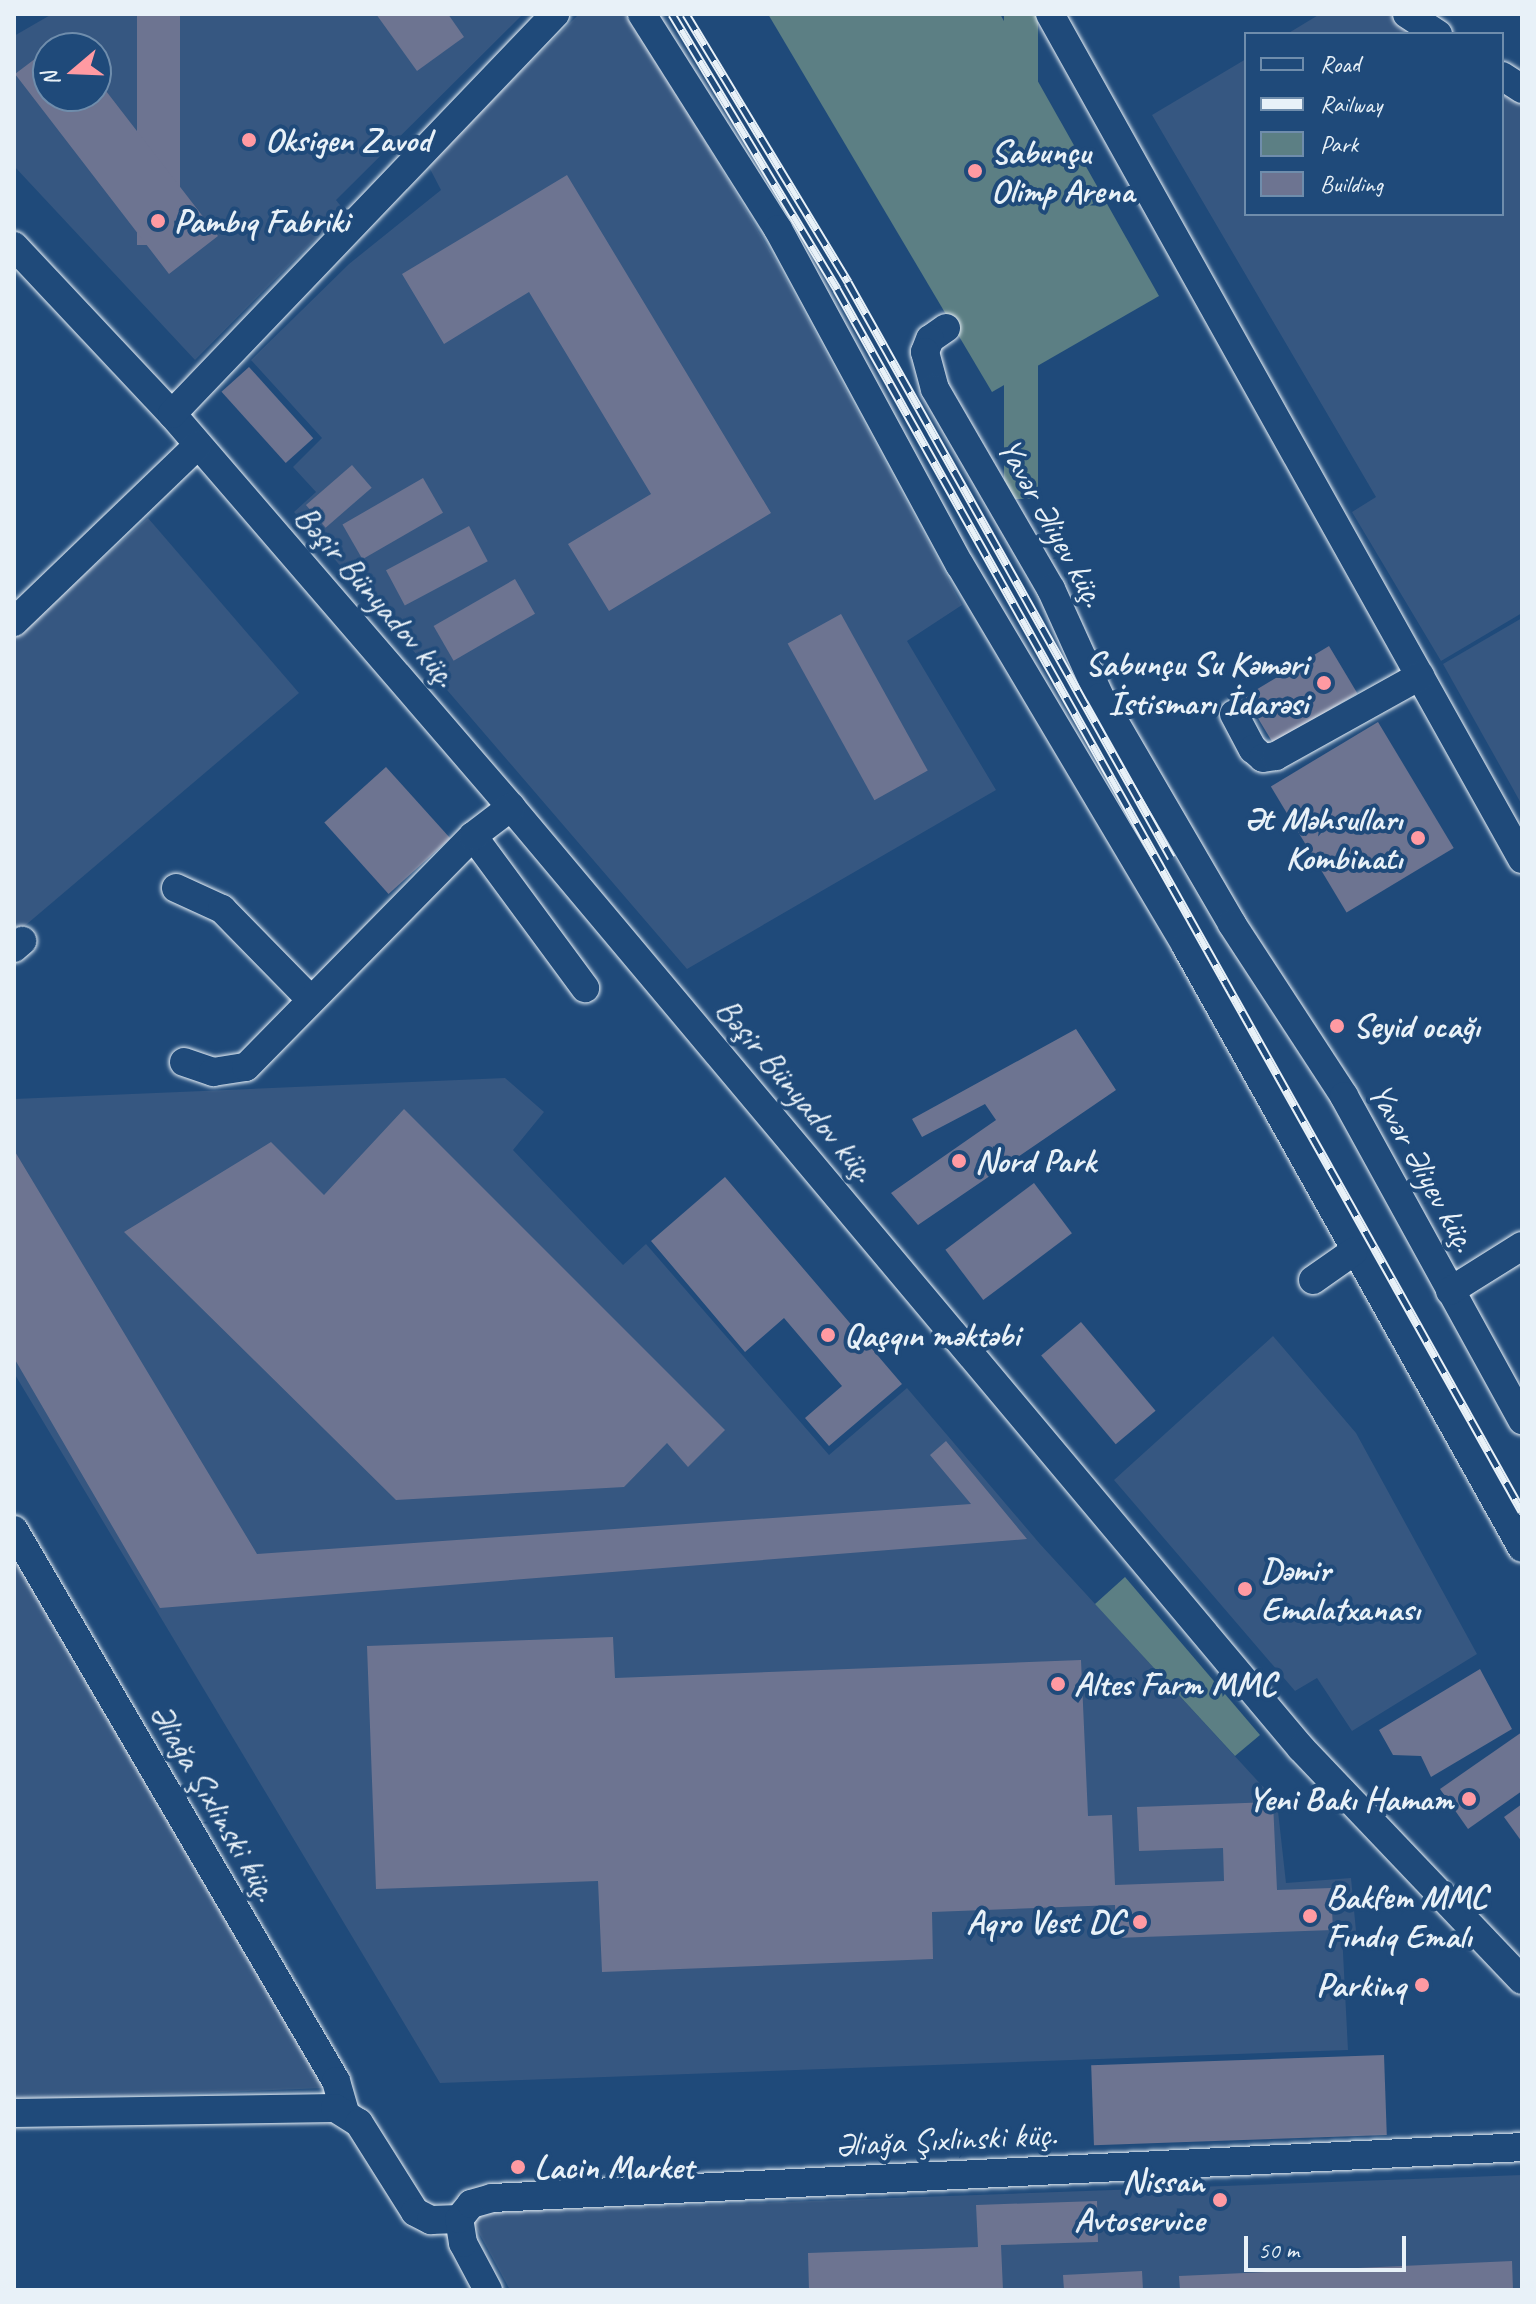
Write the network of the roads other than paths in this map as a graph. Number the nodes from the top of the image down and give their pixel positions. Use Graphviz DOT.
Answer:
graph roads {
  1 [pos="555,14"];
  2 [pos="642,14"];
  3 [pos="1050,14"];
  4 [pos="1407,14"];
  5 [pos="1435,32"];
  6 [pos="1504,77"];
  7 [pos="1522,89"];
  8 [pos="14,246"];
  9 [pos="946,328"];
  10 [pos="172,414"];
  11 [pos="198,445"];
  12 [pos="14,622"];
  13 [pos="1420,676"];
  14 [pos="1234,714"];
  15 [pos="511,807"];
  16 [pos="473,836"];
  17 [pos="1522,859"];
  18 [pos="176,888"];
  19 [pos="585,988"];
  20 [pos="311,1000"];
  21 [pos="184,1062"];
  22 [pos="1522,1246"];
  23 [pos="1353,1252"];
  24 [pos="1313,1280"];
  25 [pos="1450,1291"];
  26 [pos="1522,1420"];
  27 [pos="14,1530"];
  28 [pos="1522,1548"];
  29 [pos="1522,1980"];
  30 [pos="14,2113"];
  31 [pos="345,2113"];
  32 [pos="1522,2147"];
  33 [pos="459,2219"];
  34 [pos="488,2290"];
  1 -- 10 [label="street"];
  2 -- 23 [label="street"];
  3 -- 13 [label="street"];
  4 -- 5 [label="street"];
  6 -- 7 [label="street"];
  8 -- 10 [label="street, Bəşir Bünyadov küç."];
  9 -- 25 [label="street, Yavər Əliyev küç."];
  10 -- 11 [label="street, Bəşir Bünyadov küç."];
  11 -- 12 [label="street"];
  11 -- 15 [label="street, Bəşir Bünyadov küç."];
  13 -- 14 [label="street"];
  13 -- 17 [label="street"];
  15 -- 16 [label="street"];
  15 -- 29 [label="street, Bəşir Bünyadov küç."];
  16 -- 19 [label="street"];
  16 -- 20 [label="street"];
  18 -- 20 [label="street"];
  20 -- 21 [label="street"];
  22 -- 25 [label="street"];
  23 -- 24 [label="street"];
  23 -- 28 [label="street"];
  25 -- 26 [label="street, Yavər Əliyev küç."];
  27 -- 31 [label="street, Əliağa Şıxlinski küç."];
  30 -- 31 [label="street"];
  31 -- 33 [label="street"];
  32 -- 33 [label="street, Əliağa Şıxlinski küç."];
  33 -- 34 [label="street"];
}
